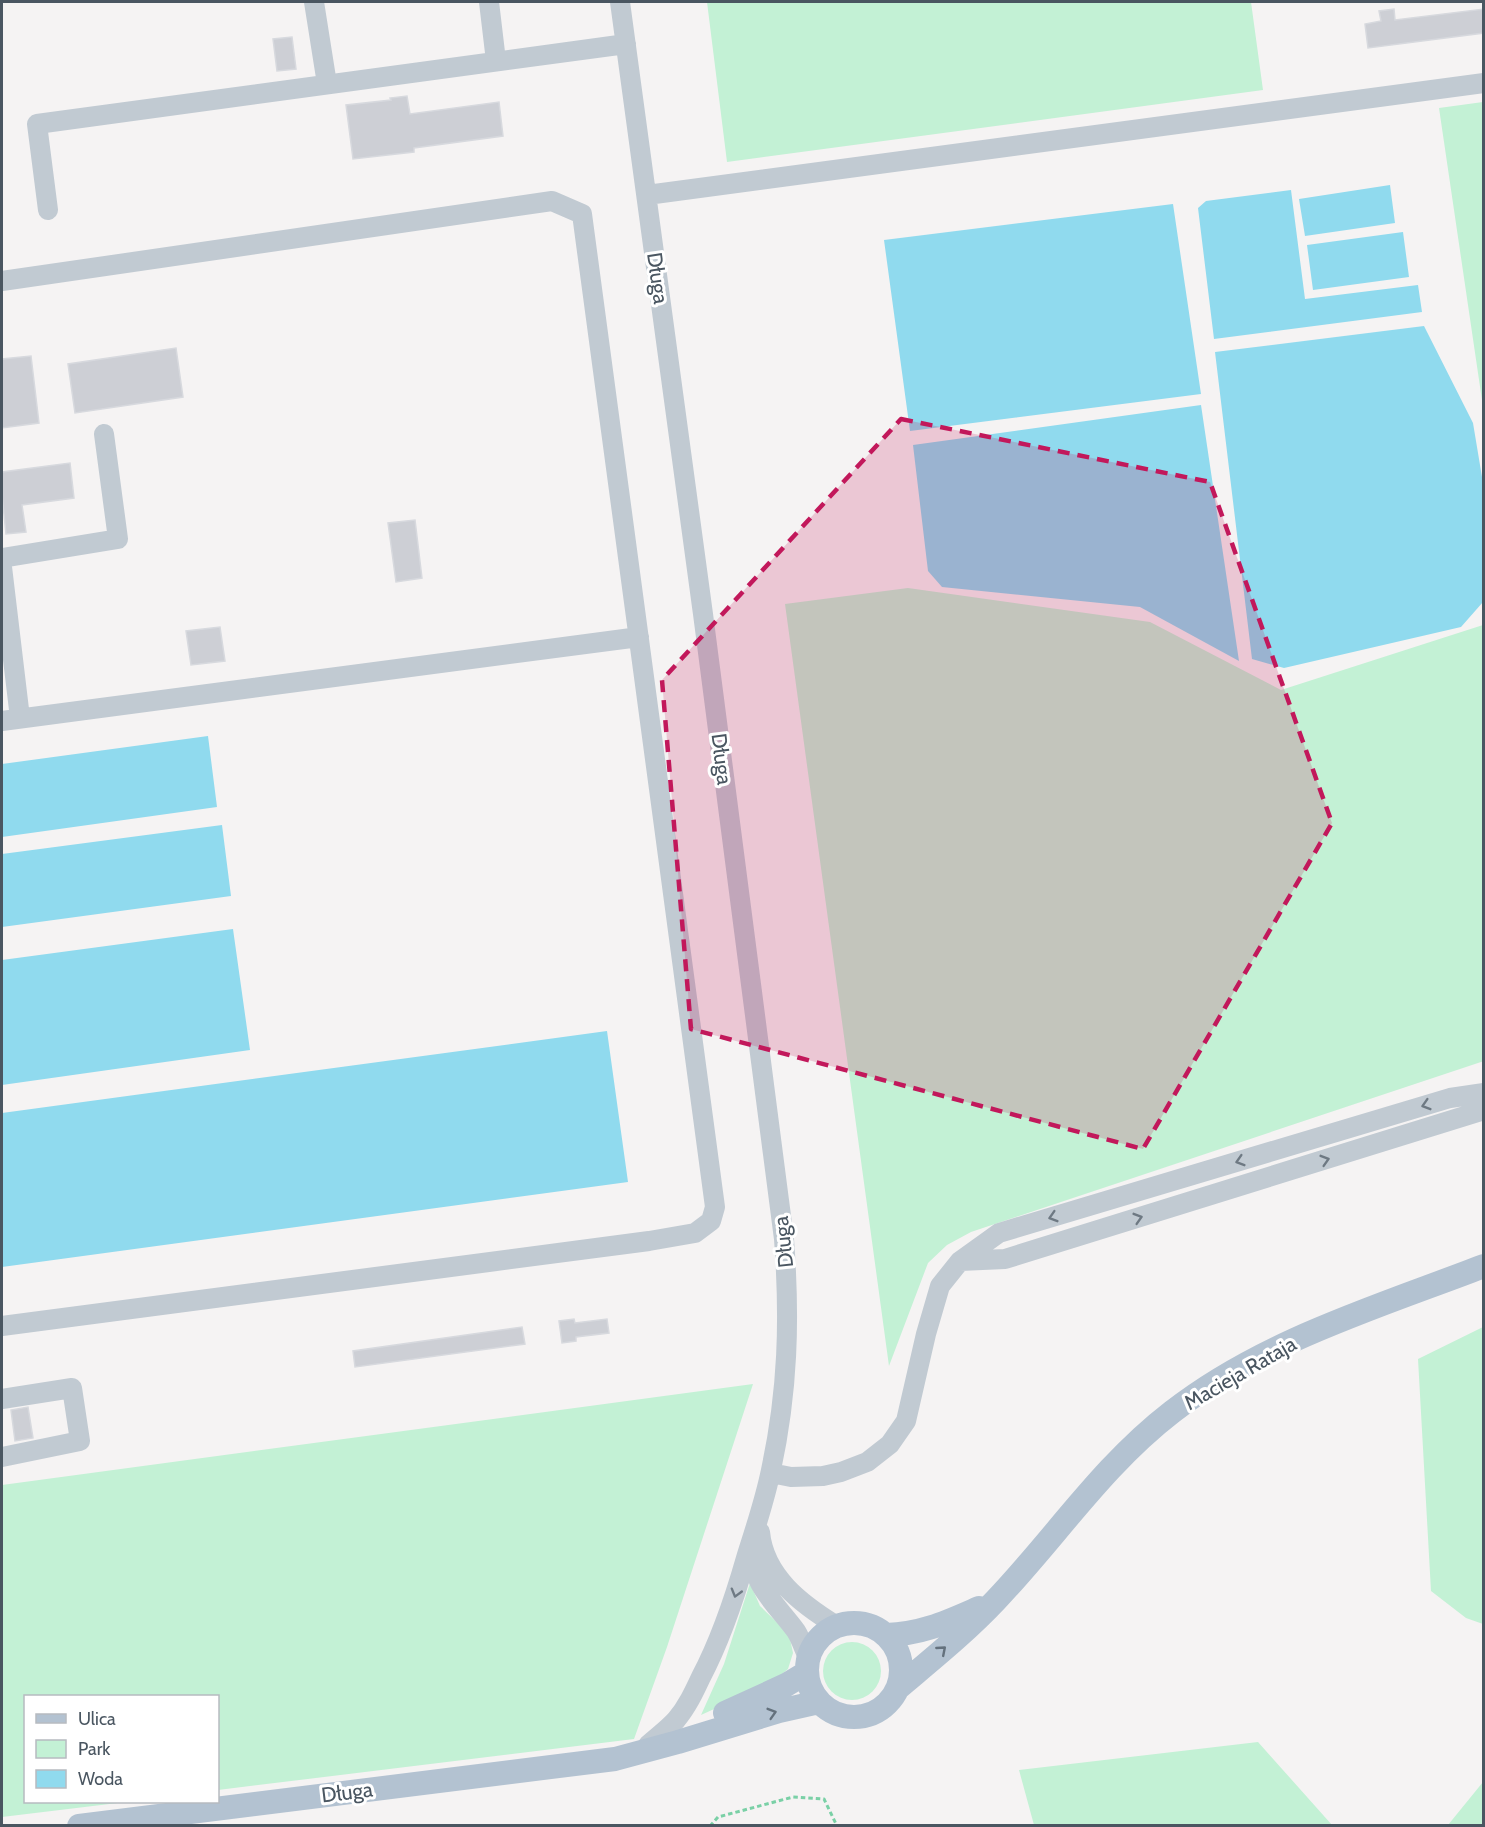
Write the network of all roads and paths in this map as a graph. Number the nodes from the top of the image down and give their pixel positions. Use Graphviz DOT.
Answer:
graph roads {
  1 [pos="314,2"];
  2 [pos="489,2"];
  3 [pos="620,2"];
  4 [pos="626,44"];
  5 [pos="496,61"];
  6 [pos="1484,83"];
  7 [pos="327,84"];
  8 [pos="647,195"];
  9 [pos="48,210"];
  10 [pos="2,281"];
  11 [pos="104,434"];
  12 [pos="2,558"];
  13 [pos="2,567"];
  14 [pos="639,638"];
  15 [pos="11,720"];
  16 [pos="1484,1093"];
  17 [pos="1484,1110"];
  18 [pos="960,1260"];
  19 [pos="1484,1266"];
  20 [pos="2,1326"];
  21 [pos="2,1399"];
  22 [pos="2,1457"];
  23 [pos="771,1473"];
  24 [pos="758,1517"];
  25 [pos="995,1602"];
  26 [pos="837,1626"];
  27 [pos="886,1635"];
  28 [pos="807,1665"];
  29 [pos="898,1689"];
  30 [pos="819,1702"];
  31 [pos="648,1745"];
  32 [pos="615,1759"];
  33 [pos="79,1826"];
  34 [pos="710,1826"];
  35 [pos="837,1826"];
  1 -- 7 [label="street"];
  2 -- 5 [label="street"];
  3 -- 4 [label="street, Długa"];
  4 -- 5 [label="street"];
  4 -- 8 [label="street, Długa"];
  5 -- 7 [label="street"];
  6 -- 8 [label="street"];
  7 -- 9 [label="street"];
  8 -- 23 [label="street, Długa"];
  10 -- 14 [label="street"];
  11 -- 12 [label="street"];
  13 -- 15 [label="street"];
  14 -- 15 [label="street"];
  14 -- 20 [label="street"];
  16 -- 18 [label="street, one-way"];
  18 -- 17 [label="street, one-way"];
  18 -- 23 [label="street"];
  19 -- 25 [label="main road, Macieja Rataja"];
  21 -- 22 [label="street"];
  23 -- 24 [label="street, Długa"];
  24 -- 26 [label="street, Długa"];
  24 -- 28 [label="street, Długa"];
  24 -- 31 [label="street, Długa, one-way"];
  25 -- 27 [label="main road, Macieja Rataja"];
  29 -- 25 [label="main road, Macieja Rataja, one-way"];
  26 -- 27 [label="main road"];
  26 -- 28 [label="main road"];
  27 -- 29 [label="main road"];
  28 -- 30 [label="main road"];
  28 -- 31 [label="main road, Długa"];
  29 -- 30 [label="main road"];
  32 -- 30 [label="main road, Długa, one-way"];
  31 -- 32 [label="main road, Długa"];
  32 -- 33 [label="main road, Długa"];
  34 -- 35 [label="path"];
}
